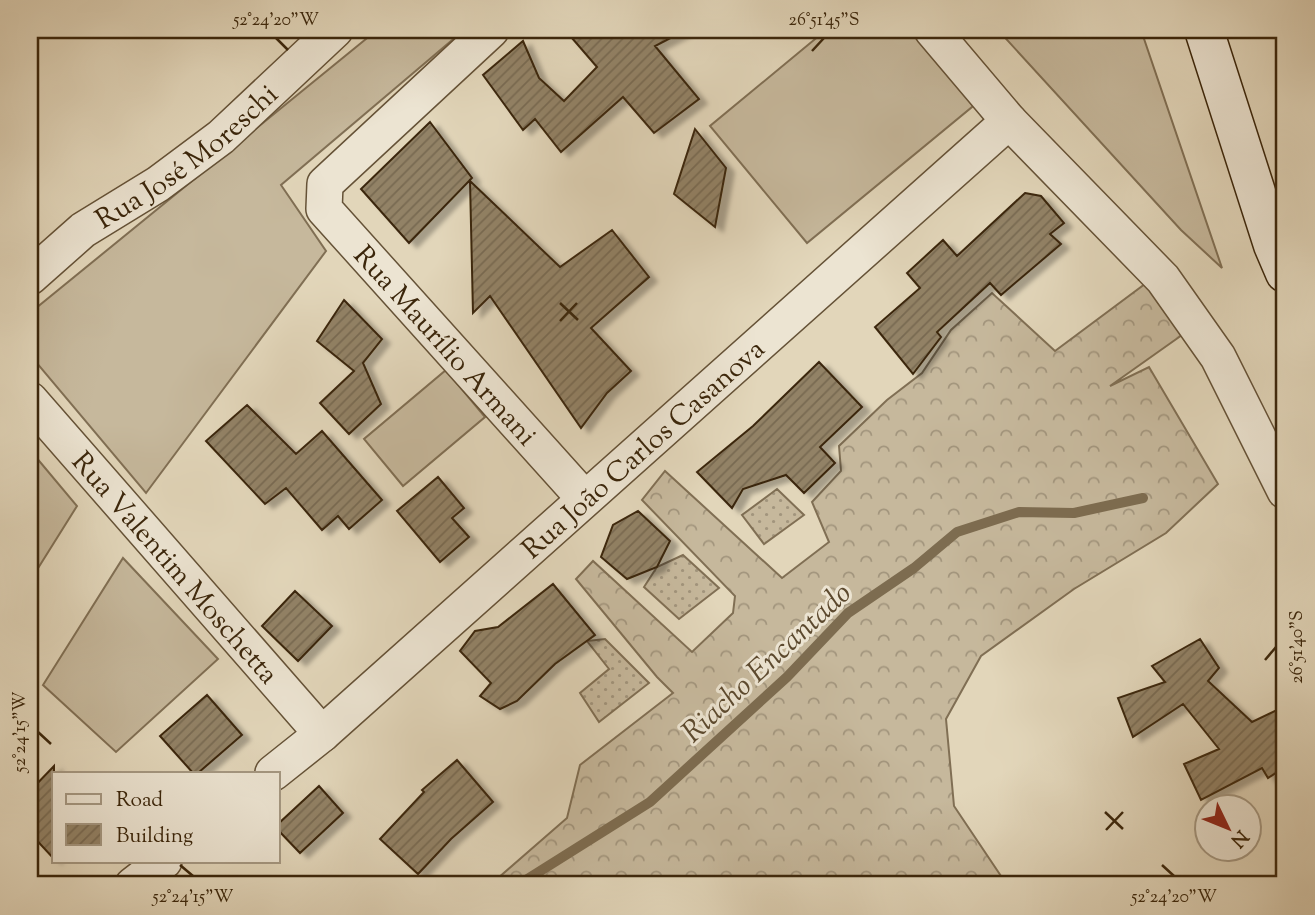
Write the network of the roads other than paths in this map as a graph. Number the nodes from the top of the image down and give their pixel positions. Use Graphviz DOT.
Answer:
graph roads {
  1 [pos="335,30"];
  2 [pos="491,30"];
  3 [pos="932,30"];
  4 [pos="1204,30"];
  5 [pos="1009,121"];
  6 [pos="1285,273"];
  7 [pos="30,277"];
  8 [pos="30,400"];
  9 [pos="1285,491"];
  10 [pos="584,498"];
  11 [pos="322,734"];
  12 [pos="274,772"];
  13 [pos="163,862"];
  14 [pos="133,885"];
  1 -- 7 [label="street, Rua José Moreschi"];
  2 -- 10 [label="street, Rua Maurílio Armani"];
  3 -- 5 [label="street"];
  4 -- 6 [label="main road"];
  5 -- 9 [label="street"];
  5 -- 10 [label="street, Rua João Carlos Casanova"];
  8 -- 11 [label="street, Rua Valentim Moschetta"];
  10 -- 11 [label="street, Rua João Carlos Casanova"];
  11 -- 12 [label="street, Rua João Carlos Casanova"];
  13 -- 14 [label="street"];
}
